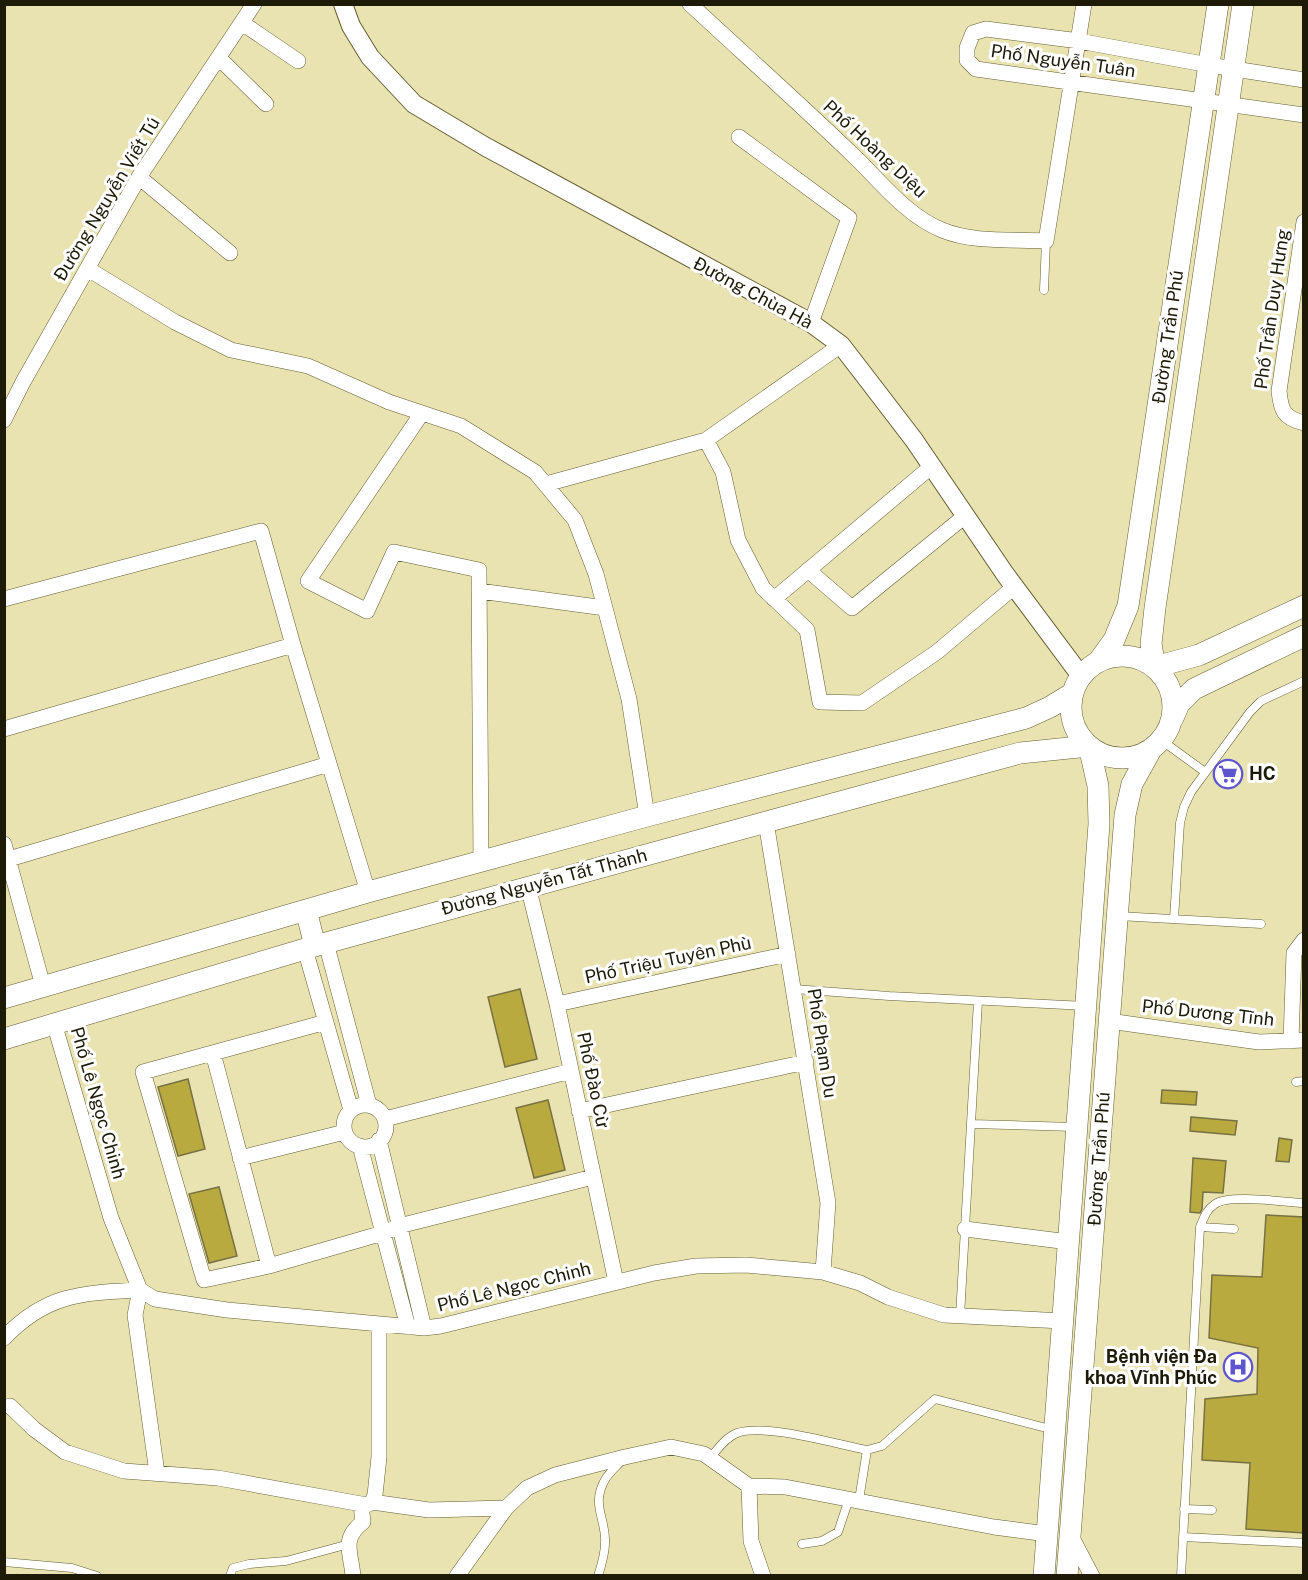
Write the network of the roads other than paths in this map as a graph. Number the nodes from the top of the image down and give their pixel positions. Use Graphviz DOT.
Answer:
graph roads {
  1 [pos="254,4"];
  2 [pos="343,4"];
  3 [pos="690,4"];
  4 [pos="1084,4"];
  5 [pos="1218,4"];
  6 [pos="1243,4"];
  7 [pos="242,23"];
  8 [pos="1079,41"];
  9 [pos="219,58"];
  10 [pos="297,61"];
  11 [pos="1209,65"];
  12 [pos="1234,69"];
  13 [pos="1304,80"];
  14 [pos="1073,82"];
  15 [pos="1204,100"];
  16 [pos="266,104"];
  17 [pos="1229,104"];
  18 [pos="1304,115"];
  19 [pos="739,137"];
  20 [pos="139,177"];
  21 [pos="1304,222"];
  22 [pos="1046,241"];
  23 [pos="230,253"];
  24 [pos="88,269"];
  25 [pos="1044,290"];
  26 [pos="811,322"];
  27 [pos="841,345"];
  28 [pos="422,413"];
  29 [pos="4,420"];
  30 [pos="1304,423"];
  31 [pos="705,440"];
  32 [pos="932,466"];
  33 [pos="546,484"];
  34 [pos="965,516"];
  35 [pos="808,570"];
  36 [pos="1014,587"];
  37 [pos="479,591"];
  38 [pos="4,599"];
  39 [pos="774,599"];
  40 [pos="1304,606"];
  41 [pos="605,608"];
  42 [pos="1304,636"];
  43 [pos="293,645"];
  44 [pos="1098,662"];
  45 [pos="1155,667"];
  46 [pos="1304,681"];
  47 [pos="1077,685"];
  48 [pos="4,729"];
  49 [pos="1161,736"];
  50 [pos="1089,746"];
  51 [pos="329,764"];
  52 [pos="1205,772"];
  53 [pos="647,816"];
  54 [pos="766,822"];
  55 [pos="4,844"];
  56 [pos="9,859"];
  57 [pos="481,861"];
  58 [pos="528,886"];
  59 [pos="368,892"];
  60 [pos="306,910"];
  61 [pos="1117,916"];
  62 [pos="1174,920"];
  63 [pos="1261,924"];
  64 [pos="1304,940"];
  65 [pos="316,946"];
  66 [pos="788,954"];
  67 [pos="43,986"];
  68 [pos="794,989"];
  69 [pos="4,998"];
  70 [pos="978,1001"];
  71 [pos="557,1004"];
  72 [pos="1086,1006"];
  73 [pos="1109,1021"];
  74 [pos="326,1022"];
  75 [pos="54,1023"];
  76 [pos="4,1039"];
  77 [pos="1297,1040"];
  78 [pos="213,1053"];
  79 [pos="806,1062"];
  80 [pos="571,1071"];
  81 [pos="369,1105"];
  82 [pos="351,1110"];
  83 [pos="579,1111"];
  84 [pos="385,1119"];
  85 [pos="971,1124"];
  86 [pos="1077,1127"];
  87 [pos="345,1132"];
  88 [pos="379,1140"];
  89 [pos="360,1146"];
  90 [pos="240,1158"];
  91 [pos="593,1176"];
  92 [pos="1304,1203"];
  93 [pos="399,1226"];
  94 [pos="1200,1227"];
  95 [pos="965,1229"];
  96 [pos="1234,1229"];
  97 [pos="383,1233"];
  98 [pos="1069,1242"];
  99 [pos="269,1266"];
  100 [pos="823,1272"];
  101 [pos="616,1282"];
  102 [pos="140,1290"];
  103 [pos="960,1316"];
  104 [pos="1063,1321"];
  105 [pos="379,1324"];
  106 [pos="408,1327"];
  107 [pos="424,1328"];
  108 [pos="4,1338"];
  109 [pos="10,1406"];
  110 [pos="1055,1430"];
  111 [pos="867,1450"];
  112 [pos="625,1457"];
  113 [pos="710,1458"];
  114 [pos="157,1473"];
  115 [pos="749,1486"];
  116 [pos="854,1499"];
  117 [pos="367,1503"];
  118 [pos="506,1508"];
  119 [pos="1184,1509"];
  120 [pos="1212,1510"];
  121 [pos="1047,1534"];
  122 [pos="1071,1536"];
  123 [pos="1183,1537"];
  124 [pos="1304,1543"];
  125 [pos="349,1544"];
  126 [pos="802,1544"];
  127 [pos="4,1562"];
  128 [pos="97,1575"];
  129 [pos="230,1575"];
  130 [pos="353,1575"];
  131 [pos="457,1575"];
  132 [pos="598,1575"];
  133 [pos="763,1575"];
  134 [pos="1044,1575"];
  135 [pos="1067,1575"];
  136 [pos="1092,1575"];
  137 [pos="1181,1575"];
  1 -- 7 [label="street, Đường Nguyễn Viết Tú"];
  2 -- 26 [label="street, Đường Chùa Hà"];
  3 -- 22 [label="street, Phố Hoàng Diệu"];
  4 -- 8 [label="street"];
  5 -- 11 [label="main road, Đường Trần Phú"];
  6 -- 12 [label="main road, Đường Trần Phú"];
  7 -- 9 [label="street, Đường Nguyễn Viết Tú"];
  7 -- 10 [label="street"];
  8 -- 11 [label="street, Phố Nguyễn Tuân"];
  8 -- 14 [label="street"];
  8 -- 14 [label="street, Phố Nguyễn Tuân"];
  9 -- 16 [label="street"];
  9 -- 20 [label="street, Đường Nguyễn Viết Tú"];
  11 -- 12 [label="street, Phố Nguyễn Tuân"];
  11 -- 15 [label="main road, Đường Trần Phú"];
  12 -- 13 [label="street, Phố Nguyễn Tuân"];
  12 -- 17 [label="main road, Đường Trần Phú"];
  14 -- 15 [label="street, Phố Nguyễn Tuân"];
  14 -- 22 [label="street"];
  15 -- 17 [label="street, Phố Nguyễn Tuân"];
  15 -- 44 [label="main road, Đường Trần Phú"];
  17 -- 18 [label="street, Phố Nguyễn Tuân"];
  17 -- 45 [label="main road, Đường Trần Phú"];
  19 -- 26 [label="street"];
  20 -- 23 [label="street"];
  20 -- 24 [label="street, Đường Nguyễn Viết Tú"];
  21 -- 30 [label="street, Phố Trần Duy Hưng"];
  22 -- 25 [label="lane"];
  24 -- 28 [label="street"];
  24 -- 29 [label="street, Đường Nguyễn Viết Tú"];
  26 -- 27 [label="street, Đường Chùa Hà"];
  27 -- 31 [label="street"];
  27 -- 32 [label="street, Đường Chùa Hà"];
  28 -- 33 [label="street"];
  28 -- 37 [label="street"];
  31 -- 33 [label="street"];
  31 -- 39 [label="street"];
  32 -- 34 [label="street, Đường Chùa Hà"];
  32 -- 35 [label="street"];
  33 -- 41 [label="street"];
  34 -- 35 [label="street"];
  34 -- 36 [label="street, Đường Chùa Hà"];
  35 -- 39 [label="street"];
  36 -- 39 [label="street"];
  36 -- 47 [label="street, Đường Chùa Hà"];
  37 -- 41 [label="street"];
  37 -- 57 [label="street"];
  38 -- 43 [label="street"];
  40 -- 45 [label="main road"];
  41 -- 53 [label="street"];
  42 -- 49 [label="main road"];
  43 -- 48 [label="street"];
  43 -- 51 [label="street"];
  44 -- 45 [label="main road"];
  44 -- 47 [label="main road"];
  45 -- 49 [label="main road"];
  46 -- 52 [label="lane"];
  47 -- 50 [label="main road"];
  47 -- 53 [label="main road, Đường Nguyễn Tất Thành"];
  49 -- 50 [label="main road"];
  49 -- 52 [label="lane"];
  49 -- 61 [label="main road, Đường Trần Phú"];
  50 -- 54 [label="main road, Đường Nguyễn Tất Thành"];
  50 -- 72 [label="main road, Đường Trần Phú"];
  51 -- 56 [label="street"];
  51 -- 59 [label="street"];
  52 -- 62 [label="lane"];
  53 -- 57 [label="main road, Đường Nguyễn Tất Thành"];
  54 -- 58 [label="main road, Đường Nguyễn Tất Thành"];
  54 -- 66 [label="street, Phố Phạm Du"];
  55 -- 56 [label="street"];
  56 -- 67 [label="street"];
  57 -- 59 [label="main road, Đường Nguyễn Tất Thành"];
  58 -- 65 [label="main road, Đường Nguyễn Tất Thành"];
  58 -- 71 [label="street, Phố Đào Cừ"];
  59 -- 60 [label="main road, Đường Nguyễn Tất Thành"];
  60 -- 65 [label="main road"];
  60 -- 67 [label="main road, Đường Nguyễn Tất Thành"];
  61 -- 62 [label="lane"];
  61 -- 73 [label="main road, Đường Trần Phú"];
  62 -- 63 [label="lane"];
  64 -- 77 [label="street"];
  65 -- 74 [label="street"];
  65 -- 75 [label="main road, Đường Nguyễn Tất Thành"];
  65 -- 81 [label="street"];
  66 -- 68 [label="street, Phố Phạm Du"];
  66 -- 71 [label="street, Phố Triệu Tuyên Phù"];
  67 -- 69 [label="main road, Đường Nguyễn Tất Thành"];
  68 -- 70 [label="lane"];
  68 -- 79 [label="street, Phố Phạm Du"];
  70 -- 72 [label="lane"];
  70 -- 85 [label="lane"];
  71 -- 80 [label="street, Phố Đào Cừ"];
  72 -- 86 [label="main road, Đường Trần Phú"];
  73 -- 77 [label="street, Phố Dương Tĩnh"];
  73 -- 122 [label="main road, Đường Trần Phú"];
  74 -- 78 [label="street"];
  74 -- 82 [label="street"];
  75 -- 76 [label="main road, Đường Nguyễn Tất Thành"];
  75 -- 102 [label="street, Phố Lê Ngọc Chinh"];
  78 -- 90 [label="street"];
  78 -- 99 [label="street"];
  79 -- 83 [label="street"];
  79 -- 100 [label="street, Phố Phạm Du"];
  80 -- 83 [label="street, Phố Đào Cừ"];
  80 -- 84 [label="street"];
  81 -- 82 [label="street"];
  81 -- 84 [label="street"];
  82 -- 87 [label="street"];
  83 -- 91 [label="street, Phố Đào Cừ"];
  84 -- 88 [label="street"];
  85 -- 86 [label="lane"];
  85 -- 95 [label="lane"];
  86 -- 98 [label="main road, Đường Trần Phú"];
  87 -- 89 [label="street"];
  87 -- 90 [label="street"];
  88 -- 89 [label="street"];
  88 -- 93 [label="street"];
  89 -- 97 [label="street"];
  90 -- 99 [label="street"];
  91 -- 93 [label="street"];
  91 -- 101 [label="street, Phố Đào Cừ"];
  92 -- 94 [label="lane"];
  93 -- 97 [label="street"];
  93 -- 107 [label="street"];
  94 -- 96 [label="lane"];
  94 -- 119 [label="lane"];
  95 -- 98 [label="street"];
  95 -- 103 [label="lane"];
  97 -- 99 [label="street"];
  97 -- 106 [label="street"];
  98 -- 104 [label="main road, Đường Trần Phú"];
  100 -- 101 [label="street, Phố Lê Ngọc Chinh"];
  100 -- 103 [label="street, Phố Lê Ngọc Chinh"];
  101 -- 107 [label="street, Phố Lê Ngọc Chinh"];
  102 -- 105 [label="street, Phố Lê Ngọc Chinh"];
  102 -- 108 [label="street"];
  102 -- 114 [label="street"];
  103 -- 104 [label="street, Phố Lê Ngọc Chinh"];
  104 -- 110 [label="main road, Đường Trần Phú"];
  105 -- 106 [label="street, Phố Lê Ngọc Chinh"];
  105 -- 117 [label="street"];
  106 -- 107 [label="street, Phố Lê Ngọc Chinh"];
  109 -- 114 [label="street"];
  110 -- 111 [label="lane"];
  110 -- 121 [label="main road, Đường Trần Phú"];
  111 -- 113 [label="lane"];
  111 -- 116 [label="lane"];
  112 -- 113 [label="street"];
  112 -- 118 [label="street"];
  112 -- 132 [label="lane"];
  113 -- 115 [label="street"];
  114 -- 117 [label="street"];
  115 -- 116 [label="street"];
  115 -- 133 [label="street"];
  116 -- 121 [label="street"];
  116 -- 126 [label="lane"];
  117 -- 118 [label="street"];
  117 -- 125 [label="street"];
  118 -- 131 [label="street"];
  119 -- 120 [label="lane"];
  119 -- 123 [label="lane"];
  121 -- 122 [label="main road"];
  121 -- 134 [label="main road, Đường Trần Phú"];
  122 -- 135 [label="main road, Đường Trần Phú"];
  122 -- 136 [label="street"];
  123 -- 124 [label="lane"];
  123 -- 137 [label="lane"];
  125 -- 129 [label="lane"];
  125 -- 130 [label="street"];
  127 -- 128 [label="lane"];
}
